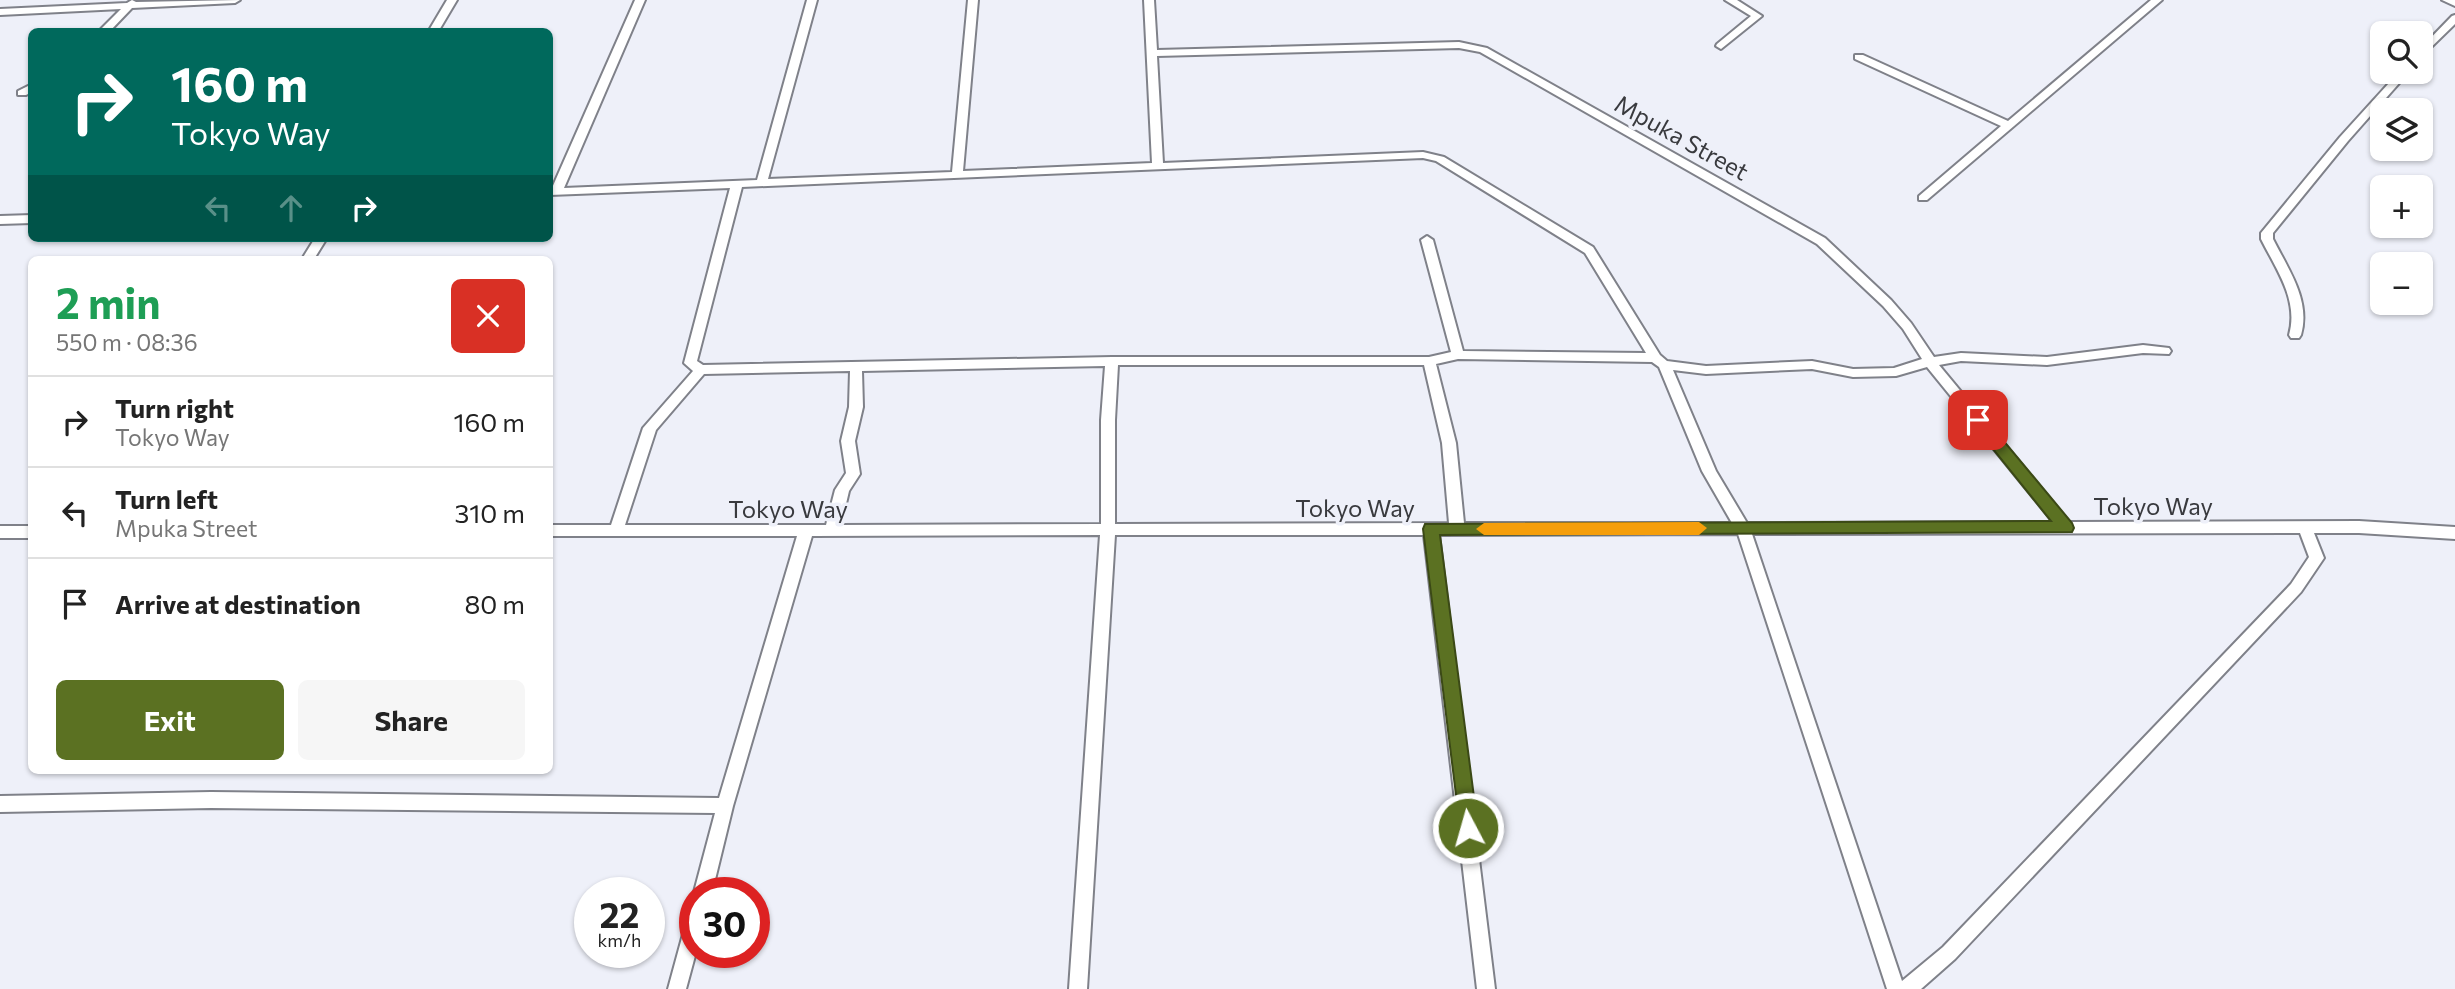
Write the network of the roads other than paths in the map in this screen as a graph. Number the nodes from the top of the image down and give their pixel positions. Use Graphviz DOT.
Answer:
graph roads {
  1 [pos="234,0"];
  2 [pos="452,0"];
  3 [pos="640,0"];
  4 [pos="811,0"];
  5 [pos="973,0"];
  6 [pos="1149,0"];
  7 [pos="1730,0"];
  8 [pos="2157,0"];
  9 [pos="2447,0"];
  10 [pos="133,3"];
  11 [pos="2455,3"];
  12 [pos="0,12"];
  13 [pos="2455,18"];
  14 [pos="107,28"];
  15 [pos="435,28"];
  16 [pos="2433,41"];
  17 [pos="1721,46"];
  18 [pos="1151,53"];
  19 [pos="1860,57"];
  20 [pos="2393,84"];
  21 [pos="2010,126"];
  22 [pos="1158,166"];
  23 [pos="957,175"];
  24 [pos="737,184"];
  25 [pos="761,184"];
  26 [pos="553,192"];
  27 [pos="1923,198"];
  28 [pos="28,219"];
  29 [pos="0,220"];
  30 [pos="1427,240"];
  31 [pos="2295,335"];
  32 [pos="2165,351"];
  33 [pos="1458,355"];
  34 [pos="1112,361"];
  35 [pos="1429,361"];
  36 [pos="1659,361"];
  37 [pos="1930,363"];
  38 [pos="856,366"];
  39 [pos="701,369"];
  40 [pos="2305,527"];
  41 [pos="1743,528"];
  42 [pos="2066,528"];
  43 [pos="1431,529"];
  44 [pos="1457,529"];
  45 [pos="553,531"];
  46 [pos="615,531"];
  47 [pos="806,531"];
  48 [pos="832,531"];
  49 [pos="1107,531"];
  50 [pos="0,532"];
  51 [pos="28,532"];
  52 [pos="2455,533"];
  53 [pos="0,804"];
  54 [pos="725,806"];
  55 [pos="707,877"];
  56 [pos="683,968"];
  57 [pos="677,989"];
  58 [pos="1078,989"];
  59 [pos="1486,989"];
  60 [pos="1896,989"];
  61 [pos="1907,989"];
  1 -- 10 [label="street"];
  2 -- 15 [label="street"];
  3 -- 26 [label="street"];
  4 -- 25 [label="street"];
  5 -- 23 [label="street"];
  6 -- 18 [label="street"];
  7 -- 17 [label="street"];
  8 -- 21 [label="street"];
  9 -- 11 [label="street"];
  10 -- 12 [label="street"];
  10 -- 14 [label="street"];
  13 -- 16 [label="street"];
  18 -- 22 [label="street"];
  18 -- 37 [label="street, Mpuka Street"];
  19 -- 21 [label="street"];
  20 -- 31 [label="street"];
  21 -- 27 [label="street"];
  22 -- 23 [label="street"];
  22 -- 36 [label="street"];
  23 -- 25 [label="street"];
  24 -- 25 [label="street"];
  24 -- 26 [label="street"];
  24 -- 39 [label="street"];
  28 -- 29 [label="street"];
  30 -- 33 [label="street"];
  32 -- 37 [label="street"];
  33 -- 35 [label="street"];
  33 -- 36 [label="street"];
  34 -- 35 [label="street"];
  34 -- 38 [label="street"];
  34 -- 49 [label="street"];
  35 -- 44 [label="street"];
  36 -- 37 [label="street"];
  36 -- 41 [label="street"];
  37 -- 42 [label="street, Mpuka Street"];
  38 -- 39 [label="street"];
  38 -- 48 [label="street"];
  39 -- 46 [label="street"];
  40 -- 42 [label="street, Tokyo Way"];
  40 -- 52 [label="street, Tokyo Way"];
  40 -- 61 [label="street"];
  41 -- 42 [label="street, Tokyo Way"];
  41 -- 44 [label="street, Tokyo Way"];
  41 -- 60 [label="street"];
  43 -- 44 [label="street, Tokyo Way"];
  43 -- 49 [label="street, Tokyo Way"];
  43 -- 59 [label="street"];
  45 -- 46 [label="street, Tokyo Way"];
  46 -- 47 [label="street, Tokyo Way"];
  47 -- 48 [label="street, Tokyo Way"];
  47 -- 54 [label="street"];
  48 -- 49 [label="street, Tokyo Way"];
  49 -- 58 [label="street"];
  50 -- 51 [label="street"];
  53 -- 54 [label="street"];
  54 -- 55 [label="street"];
  56 -- 57 [label="street"];
}
